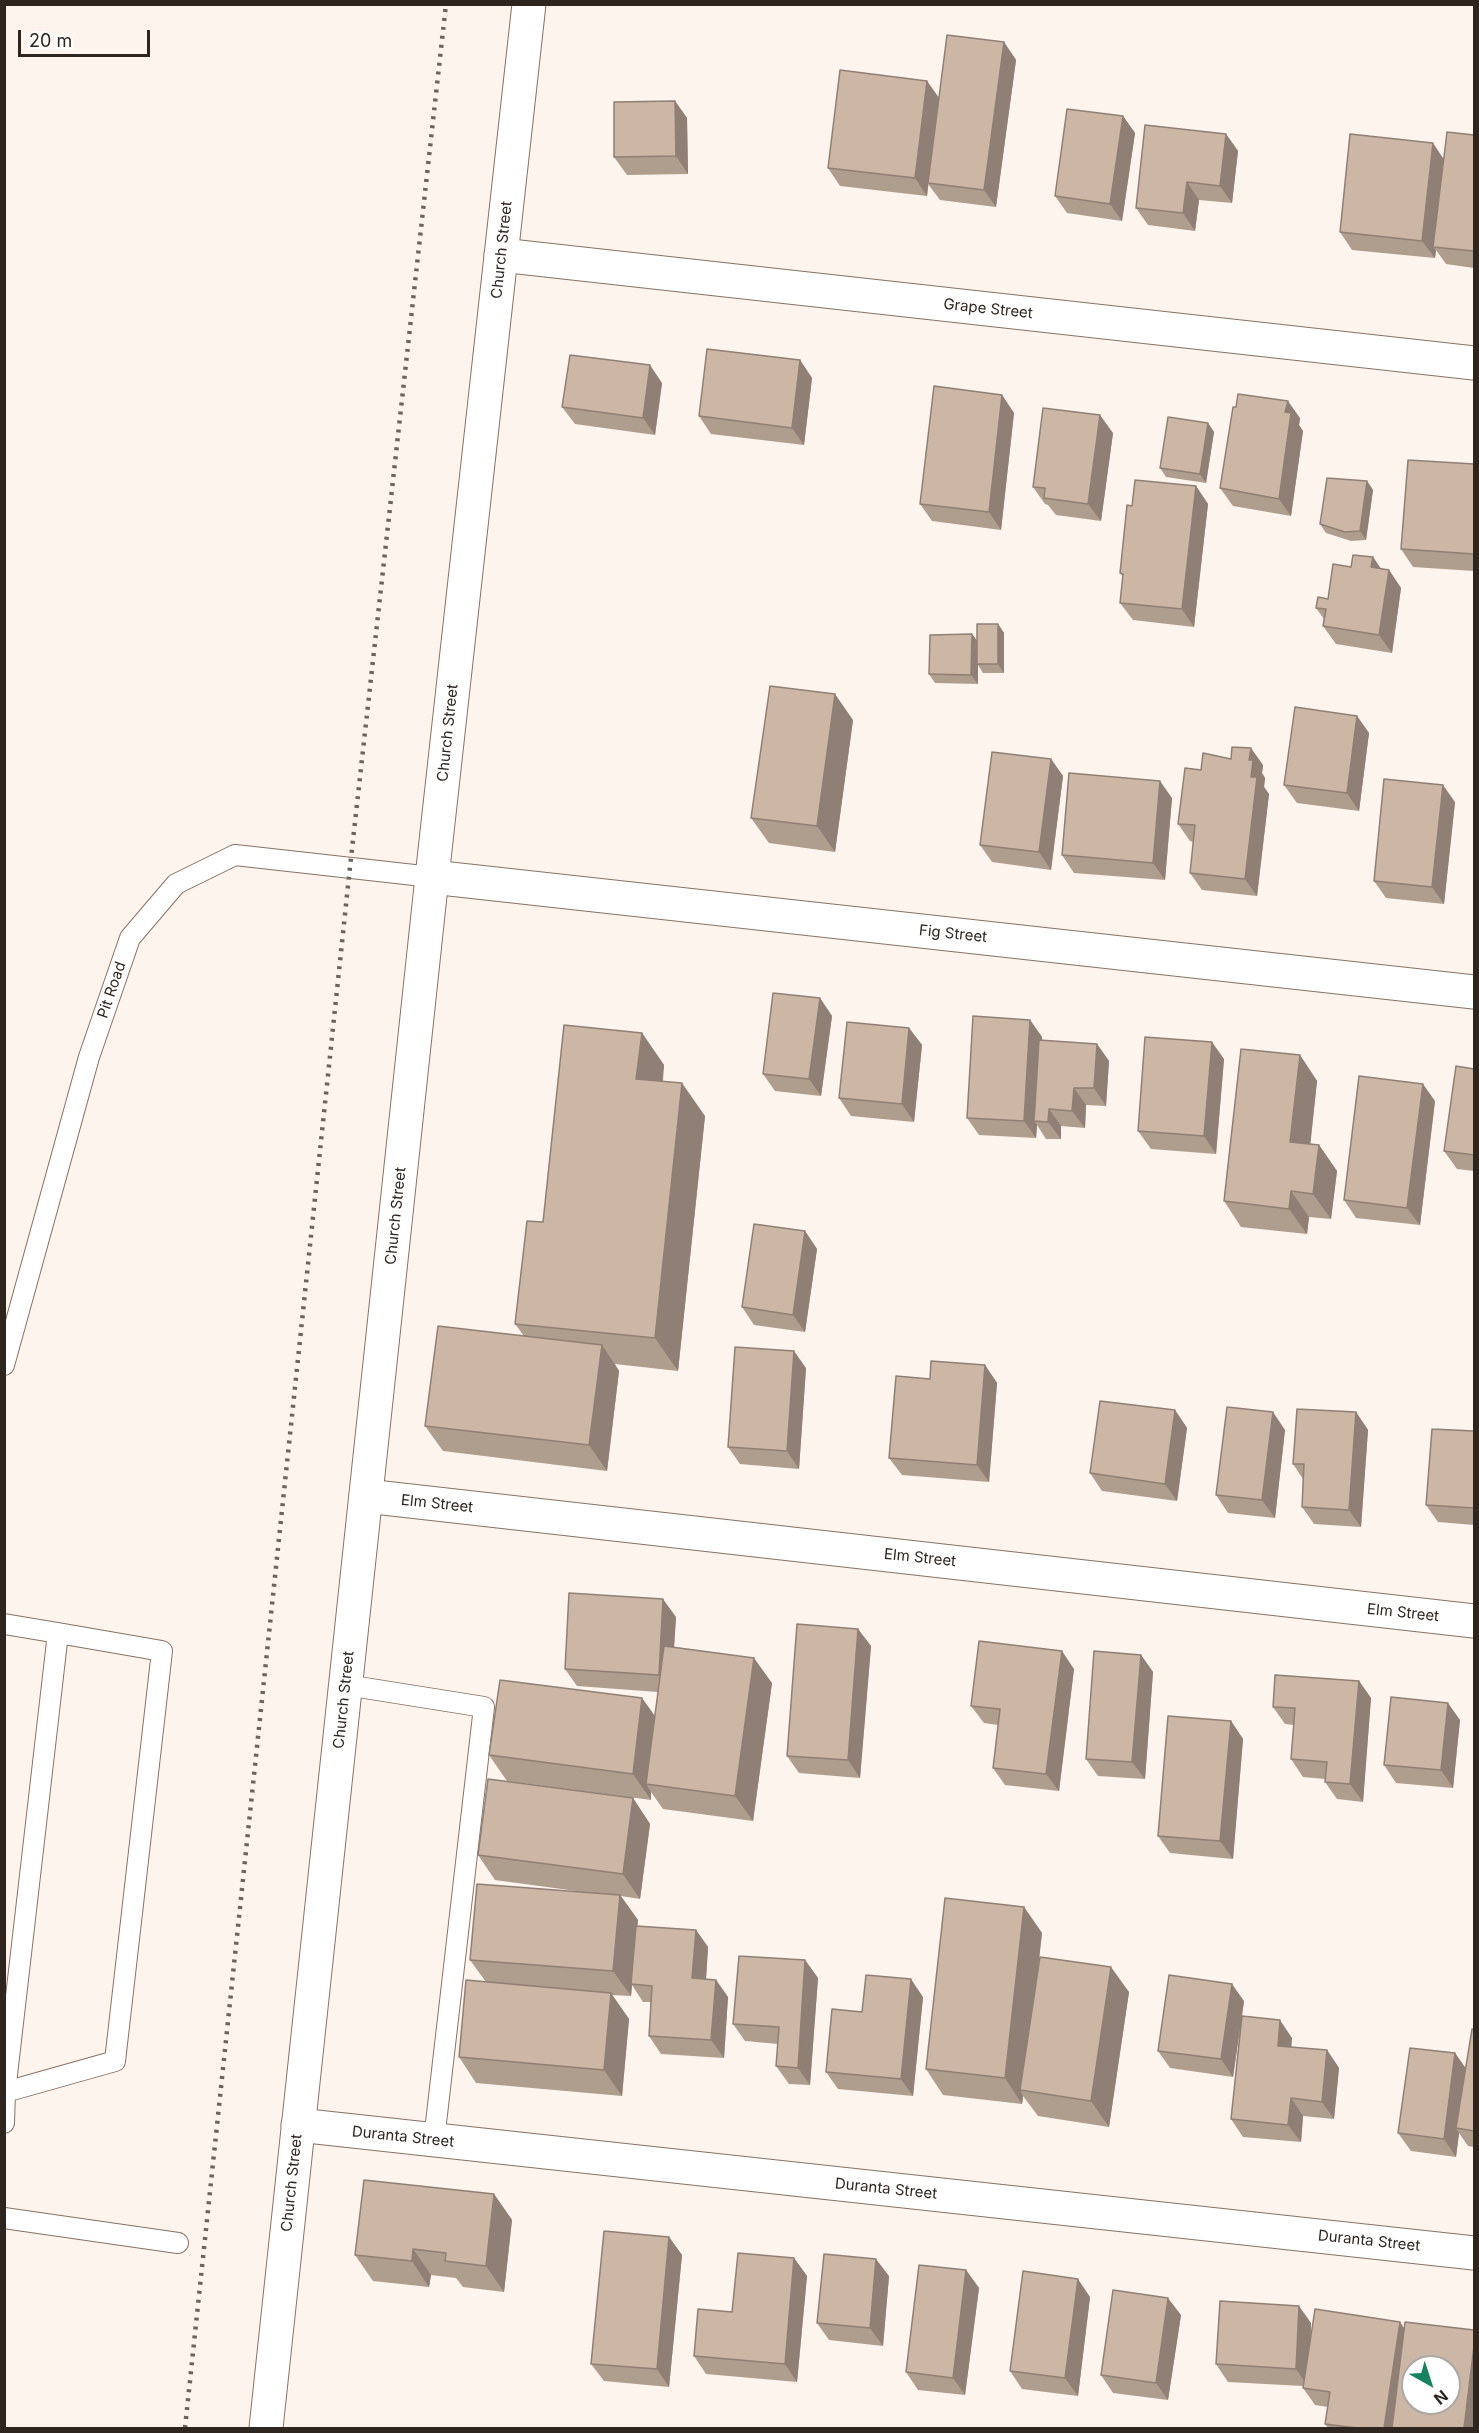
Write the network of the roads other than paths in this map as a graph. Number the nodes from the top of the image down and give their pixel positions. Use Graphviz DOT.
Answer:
graph roads {
  1 [pos="530,4"];
  2 [pos="501,255"];
  3 [pos="1474,363"];
  4 [pos="432,877"];
  5 [pos="1474,992"];
  6 [pos="4,1365"];
  7 [pos="366,1496"];
  8 [pos="1474,1621"];
  9 [pos="4,1624"];
  10 [pos="58,1633"];
  11 [pos="346,1685"];
  12 [pos="5,2092"];
  13 [pos="4,2123"];
  14 [pos="298,2125"];
  15 [pos="434,2140"];
  16 [pos="4,2218"];
  17 [pos="178,2243"];
  18 [pos="1474,2253"];
  19 [pos="266,2428"];
  1 -- 2 [label="street, Church Street"];
  2 -- 3 [label="street, Grape Street"];
  2 -- 4 [label="street, Church Street"];
  4 -- 5 [label="street, Fig Street"];
  4 -- 6 [label="lane, Pit Road"];
  4 -- 7 [label="street, Church Street"];
  7 -- 8 [label="street, Elm Street"];
  7 -- 11 [label="street, Church Street"];
  9 -- 10 [label="lane"];
  10 -- 12 [label="lane"];
  10 -- 12 [label="lane"];
  11 -- 14 [label="street, Church Street"];
  11 -- 15 [label="lane"];
  12 -- 13 [label="lane"];
  14 -- 15 [label="street, Duranta Street"];
  14 -- 19 [label="street, Church Street"];
  15 -- 18 [label="street, Duranta Street"];
  16 -- 17 [label="lane"];
}
